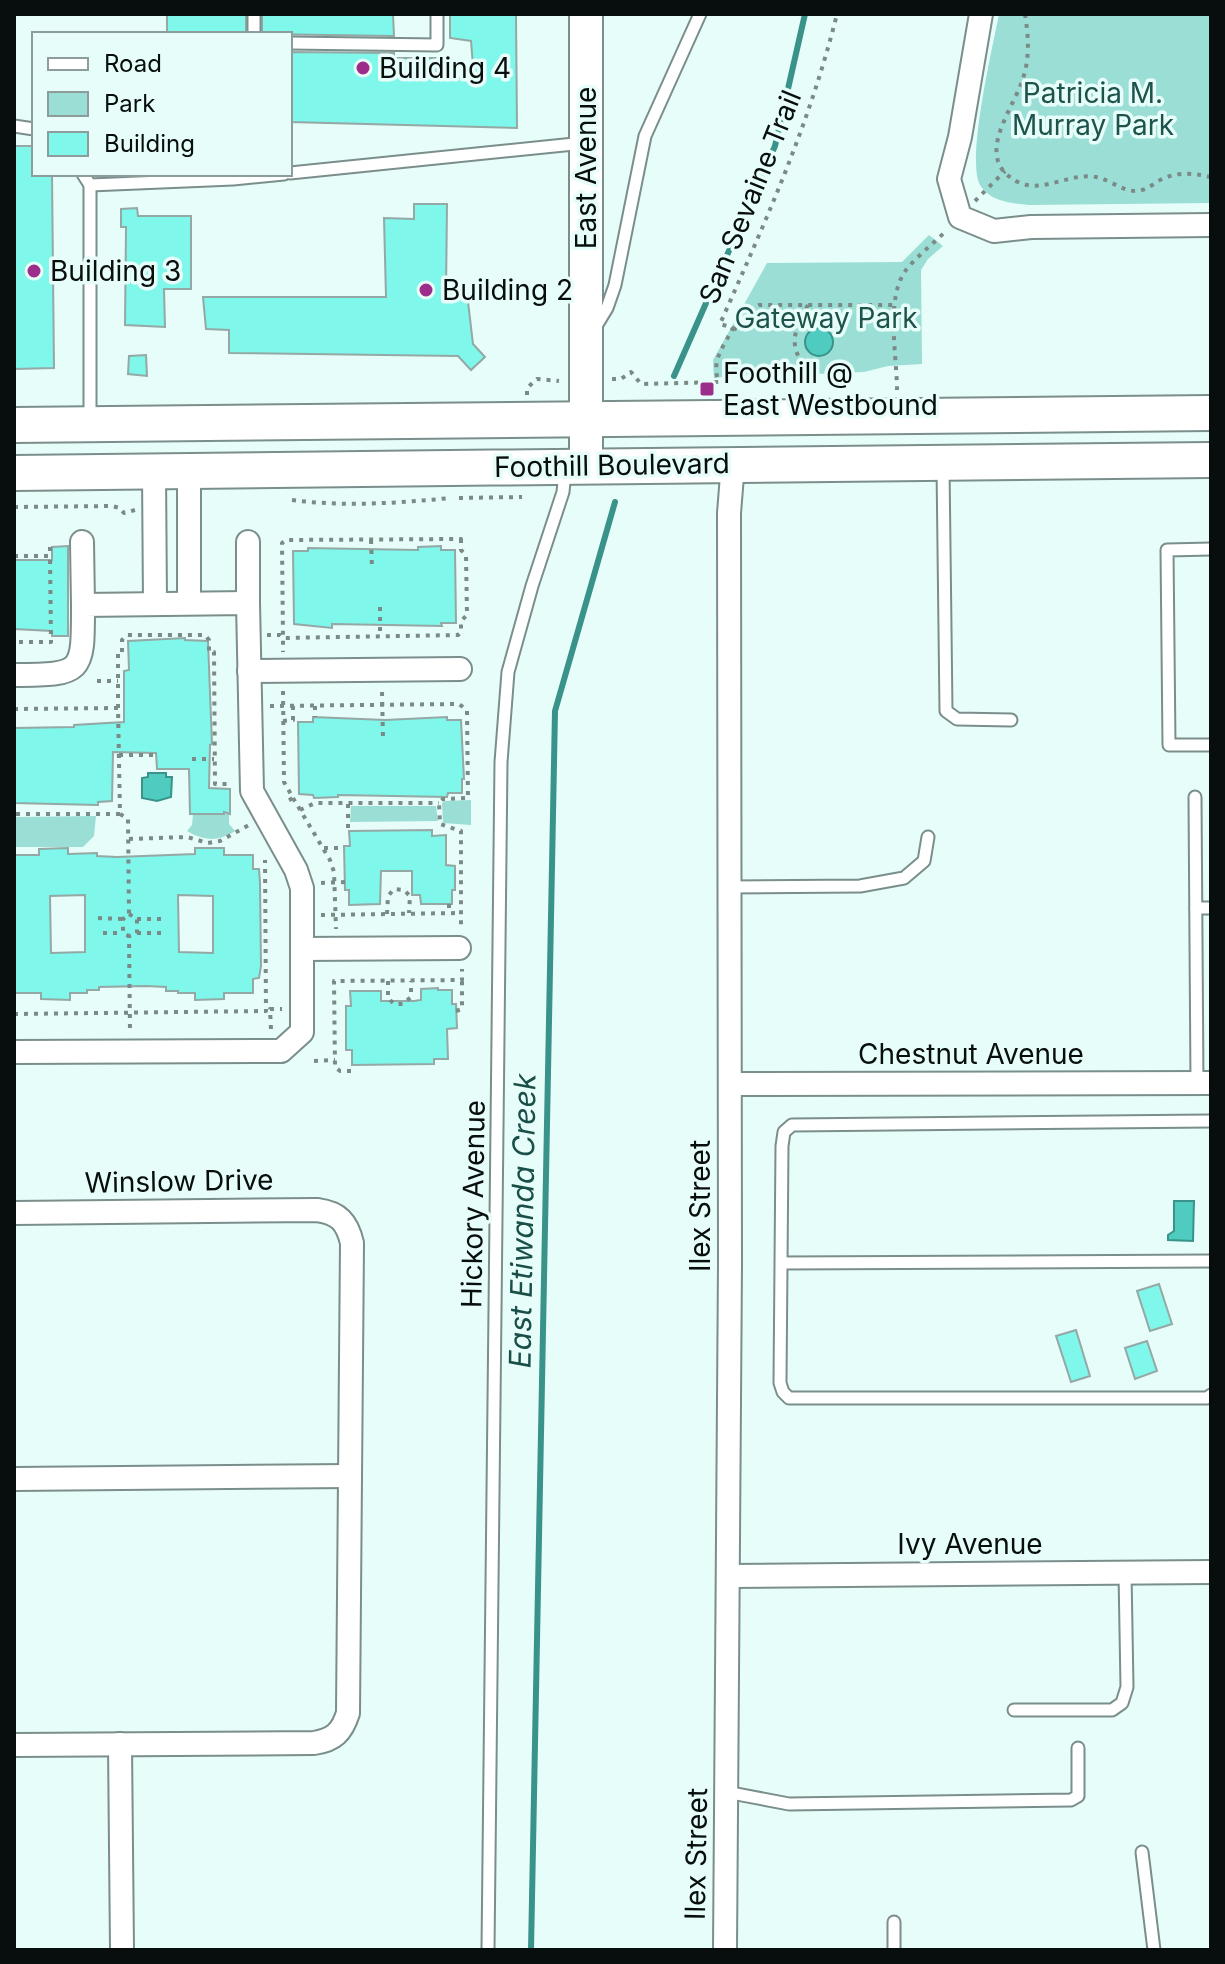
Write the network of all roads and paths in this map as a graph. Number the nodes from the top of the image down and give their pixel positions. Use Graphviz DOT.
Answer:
graph roads {
  1 [pos="437,14"];
  2 [pos="586,14"];
  3 [pos="700,14"];
  4 [pos="837,14"];
  5 [pos="981,14"];
  6 [pos="1025,14"];
  7 [pos="292,43"];
  8 [pos="586,143"];
  9 [pos="292,173"];
  10 [pos="84,176"];
  11 [pos="264,176"];
  12 [pos="1211,177"];
  13 [pos="90,185"];
  14 [pos="1211,225"];
  15 [pos="938,238"];
  16 [pos="808,305"];
  17 [pos="894,305"];
  18 [pos="733,328"];
  19 [pos="585,343"];
  20 [pos="813,378"];
  21 [pos="621,379"];
  22 [pos="551,382"];
  23 [pos="527,403"];
  24 [pos="1211,413"];
  25 [pos="897,416"];
  26 [pos="585,419"];
  27 [pos="90,424"];
  28 [pos="14,425"];
  29 [pos="1211,460"];
  30 [pos="943,462"];
  31 [pos="733,463"];
  32 [pos="576,467"];
  33 [pos="154,472"];
  34 [pos="189,472"];
  35 [pos="14,473"];
  36 [pos="526,497"];
  37 [pos="284,499"];
  38 [pos="14,507"];
  39 [pos="124,513"];
  40 [pos="371,540"];
  41 [pos="82,542"];
  42 [pos="248,542"];
  43 [pos="50,547"];
  44 [pos="1211,549"];
  45 [pos="14,556"];
  46 [pos="50,556"];
  47 [pos="372,568"];
  48 [pos="189,603"];
  49 [pos="248,603"];
  50 [pos="148,604"];
  51 [pos="83,605"];
  52 [pos="380,607"];
  53 [pos="262,635"];
  54 [pos="380,637"];
  55 [pos="283,638"];
  56 [pos="14,642"];
  57 [pos="282,658"];
  58 [pos="460,669"];
  59 [pos="249,671"];
  60 [pos="14,675"];
  61 [pos="97,681"];
  62 [pos="118,681"];
  63 [pos="282,685"];
  64 [pos="382,685"];
  65 [pos="367,695"];
  66 [pos="29,699"];
  67 [pos="42,699"];
  68 [pos="214,705"];
  69 [pos="226,705"];
  70 [pos="368,705"];
  71 [pos="382,705"];
  72 [pos="264,706"];
  73 [pos="283,706"];
  74 [pos="293,706"];
  75 [pos="315,706"];
  76 [pos="118,708"];
  77 [pos="14,709"];
  78 [pos="29,709"];
  79 [pos="43,709"];
  80 [pos="315,717"];
  81 [pos="1011,720"];
  82 [pos="283,721"];
  83 [pos="383,737"];
  84 [pos="1211,745"];
  85 [pos="119,755"];
  86 [pos="156,755"];
  87 [pos="192,759"];
  88 [pos="215,759"];
  89 [pos="236,795"];
  90 [pos="1195,797"];
  91 [pos="293,798"];
  92 [pos="348,803"];
  93 [pos="439,803"];
  94 [pos="276,808"];
  95 [pos="300,810"];
  96 [pos="14,814"];
  97 [pos="120,814"];
  98 [pos="245,814"];
  99 [pos="250,824"];
  100 [pos="348,828"];
  101 [pos="257,836"];
  102 [pos="928,837"];
  103 [pos="129,839"];
  104 [pos="265,848"];
  105 [pos="324,848"];
  106 [pos="344,848"];
  107 [pos="345,882"];
  108 [pos="334,883"];
  109 [pos="730,887"];
  110 [pos="265,888"];
  111 [pos="276,888"];
  112 [pos="449,904"];
  113 [pos="1196,908"];
  114 [pos="1211,908"];
  115 [pos="409,913"];
  116 [pos="449,913"];
  117 [pos="461,913"];
  118 [pos="129,914"];
  119 [pos="387,914"];
  120 [pos="334,915"];
  121 [pos="98,918"];
  122 [pos="123,919"];
  123 [pos="137,919"];
  124 [pos="162,919"];
  125 [pos="103,933"];
  126 [pos="123,933"];
  127 [pos="137,933"];
  128 [pos="162,933"];
  129 [pos="337,935"];
  130 [pos="129,936"];
  131 [pos="463,947"];
  132 [pos="302,949"];
  133 [pos="336,980"];
  134 [pos="411,980"];
  135 [pos="462,980"];
  136 [pos="388,981"];
  137 [pos="323,983"];
  138 [pos="269,1009"];
  139 [pos="288,1009"];
  140 [pos="456,1011"];
  141 [pos="130,1013"];
  142 [pos="14,1014"];
  143 [pos="271,1031"];
  144 [pos="130,1033"];
  145 [pos="14,1052"];
  146 [pos="335,1060"];
  147 [pos="314,1061"];
  148 [pos="351,1071"];
  149 [pos="1204,1083"];
  150 [pos="731,1084"];
  151 [pos="1211,1121"];
  152 [pos="14,1213"];
  153 [pos="1211,1261"];
  154 [pos="782,1263"];
  155 [pos="1211,1395"];
  156 [pos="350,1476"];
  157 [pos="14,1479"];
  158 [pos="1211,1572"];
  159 [pos="1125,1573"];
  160 [pos="729,1576"];
  161 [pos="1014,1710"];
  162 [pos="120,1744"];
  163 [pos="14,1745"];
  164 [pos="1078,1748"];
  165 [pos="726,1792"];
  166 [pos="1142,1852"];
  167 [pos="894,1922"];
  168 [pos="122,1950"];
  169 [pos="488,1950"];
  170 [pos="725,1950"];
  171 [pos="894,1950"];
  172 [pos="1154,1950"];
  1 -- 7 [label="lane"];
  2 -- 8 [label="main road, East Avenue"];
  3 -- 19 [label="lane"];
  4 -- 18 [label="path, San Sevaine Trail"];
  5 -- 14 [label="street"];
  6 -- 12 [label="path"];
  8 -- 9 [label="lane"];
  8 -- 19 [label="main road, East Avenue"];
  10 -- 13 [label="lane"];
  11 -- 13 [label="lane"];
  13 -- 27 [label="lane"];
  15 -- 17 [label="path"];
  16 -- 17 [label="path"];
  16 -- 18 [label="path"];
  16 -- 20 [label="path"];
  17 -- 25 [label="path"];
  18 -- 21 [label="path, San Sevaine Trail"];
  19 -- 26 [label="main road, East Avenue"];
  22 -- 23 [label="path"];
  24 -- 25 [label="main road, Foothill Boulevard"];
  25 -- 26 [label="main road, Foothill Boulevard"];
  26 -- 27 [label="main road, Foothill Boulevard"];
  26 -- 32 [label="main road, East Avenue"];
  27 -- 28 [label="main road, Foothill Boulevard"];
  29 -- 30 [label="main road, Foothill Boulevard"];
  30 -- 31 [label="main road, Foothill Boulevard"];
  30 -- 81 [label="lane"];
  31 -- 32 [label="main road, Foothill Boulevard"];
  31 -- 109 [label="street, Ilex Street"];
  32 -- 34 [label="main road, Foothill Boulevard"];
  32 -- 169 [label="lane, Hickory Avenue"];
  33 -- 34 [label="main road, Foothill Boulevard"];
  33 -- 35 [label="main road, Foothill Boulevard"];
  33 -- 50 [label="street"];
  34 -- 48 [label="street"];
  36 -- 37 [label="path"];
  38 -- 39 [label="path"];
  40 -- 47 [label="path"];
  40 -- 54 [label="path"];
  40 -- 55 [label="path"];
  41 -- 51 [label="street"];
  42 -- 49 [label="street"];
  43 -- 46 [label="path"];
  44 -- 84 [label="lane"];
  45 -- 46 [label="path"];
  46 -- 56 [label="path"];
  48 -- 49 [label="street"];
  48 -- 50 [label="street"];
  49 -- 59 [label="street"];
  50 -- 51 [label="street"];
  51 -- 60 [label="street"];
  52 -- 54 [label="path"];
  53 -- 55 [label="path"];
  54 -- 55 [label="path"];
  55 -- 57 [label="path"];
  58 -- 59 [label="street"];
  59 -- 132 [label="street"];
  61 -- 62 [label="path"];
  62 -- 68 [label="path"];
  62 -- 76 [label="path"];
  63 -- 73 [label="path"];
  64 -- 71 [label="path"];
  65 -- 70 [label="path"];
  66 -- 78 [label="path"];
  67 -- 79 [label="path"];
  68 -- 69 [label="path"];
  68 -- 88 [label="path"];
  70 -- 71 [label="path"];
  70 -- 75 [label="path"];
  71 -- 83 [label="path"];
  71 -- 93 [label="path"];
  72 -- 73 [label="path"];
  73 -- 74 [label="path"];
  73 -- 82 [label="path"];
  74 -- 75 [label="path"];
  74 -- 82 [label="path"];
  75 -- 80 [label="path"];
  76 -- 79 [label="path"];
  76 -- 85 [label="path"];
  77 -- 78 [label="path"];
  78 -- 79 [label="path"];
  82 -- 91 [label="path"];
  85 -- 86 [label="path"];
  85 -- 97 [label="path"];
  87 -- 88 [label="path"];
  88 -- 89 [label="path"];
  90 -- 113 [label="lane"];
  91 -- 94 [label="path"];
  91 -- 95 [label="path"];
  92 -- 93 [label="path"];
  92 -- 95 [label="path"];
  92 -- 100 [label="path"];
  93 -- 117 [label="path"];
  95 -- 105 [label="path"];
  96 -- 97 [label="path"];
  97 -- 103 [label="path"];
  98 -- 99 [label="path"];
  99 -- 101 [label="path"];
  99 -- 103 [label="path"];
  102 -- 109 [label="lane"];
  103 -- 118 [label="path"];
  104 -- 110 [label="path"];
  105 -- 106 [label="path"];
  105 -- 108 [label="path"];
  107 -- 108 [label="path"];
  108 -- 120 [label="path"];
  109 -- 150 [label="street, Ilex Street"];
  110 -- 111 [label="path"];
  110 -- 138 [label="path"];
  112 -- 116 [label="path"];
  113 -- 114 [label="lane"];
  113 -- 149 [label="lane"];
  115 -- 116 [label="path"];
  115 -- 119 [label="path"];
  115 -- 119 [label="path"];
  116 -- 117 [label="path"];
  117 -- 131 [label="path"];
  118 -- 122 [label="path"];
  118 -- 123 [label="path"];
  119 -- 120 [label="path"];
  120 -- 129 [label="path"];
  121 -- 122 [label="path"];
  122 -- 126 [label="path"];
  123 -- 124 [label="path"];
  123 -- 127 [label="path"];
  125 -- 126 [label="path"];
  126 -- 130 [label="path"];
  127 -- 128 [label="path"];
  127 -- 130 [label="path"];
  130 -- 141 [label="path"];
  131 -- 132 [label="street"];
  131 -- 135 [label="path"];
  132 -- 145 [label="street"];
  133 -- 136 [label="path"];
  133 -- 137 [label="path"];
  133 -- 146 [label="path"];
  134 -- 135 [label="path"];
  134 -- 136 [label="path"];
  134 -- 136 [label="path"];
  135 -- 140 [label="path"];
  138 -- 139 [label="path"];
  138 -- 141 [label="path"];
  138 -- 143 [label="path"];
  141 -- 142 [label="path"];
  141 -- 144 [label="path"];
  146 -- 147 [label="path"];
  146 -- 148 [label="path"];
  149 -- 150 [label="street, Chestnut Avenue"];
  150 -- 160 [label="street, Ilex Street"];
  151 -- 154 [label="lane"];
  152 -- 156 [label="street, Winslow Drive"];
  153 -- 154 [label="lane"];
  154 -- 155 [label="lane"];
  156 -- 157 [label="street"];
  156 -- 162 [label="street"];
  158 -- 159 [label="street, Ivy Avenue"];
  159 -- 160 [label="street, Ivy Avenue"];
  159 -- 161 [label="lane"];
  160 -- 165 [label="street, Ilex Street"];
  162 -- 163 [label="street"];
  162 -- 168 [label="street"];
  164 -- 165 [label="lane"];
  165 -- 170 [label="street, Ilex Street"];
  166 -- 172 [label="lane"];
  167 -- 171 [label="lane"];
}
